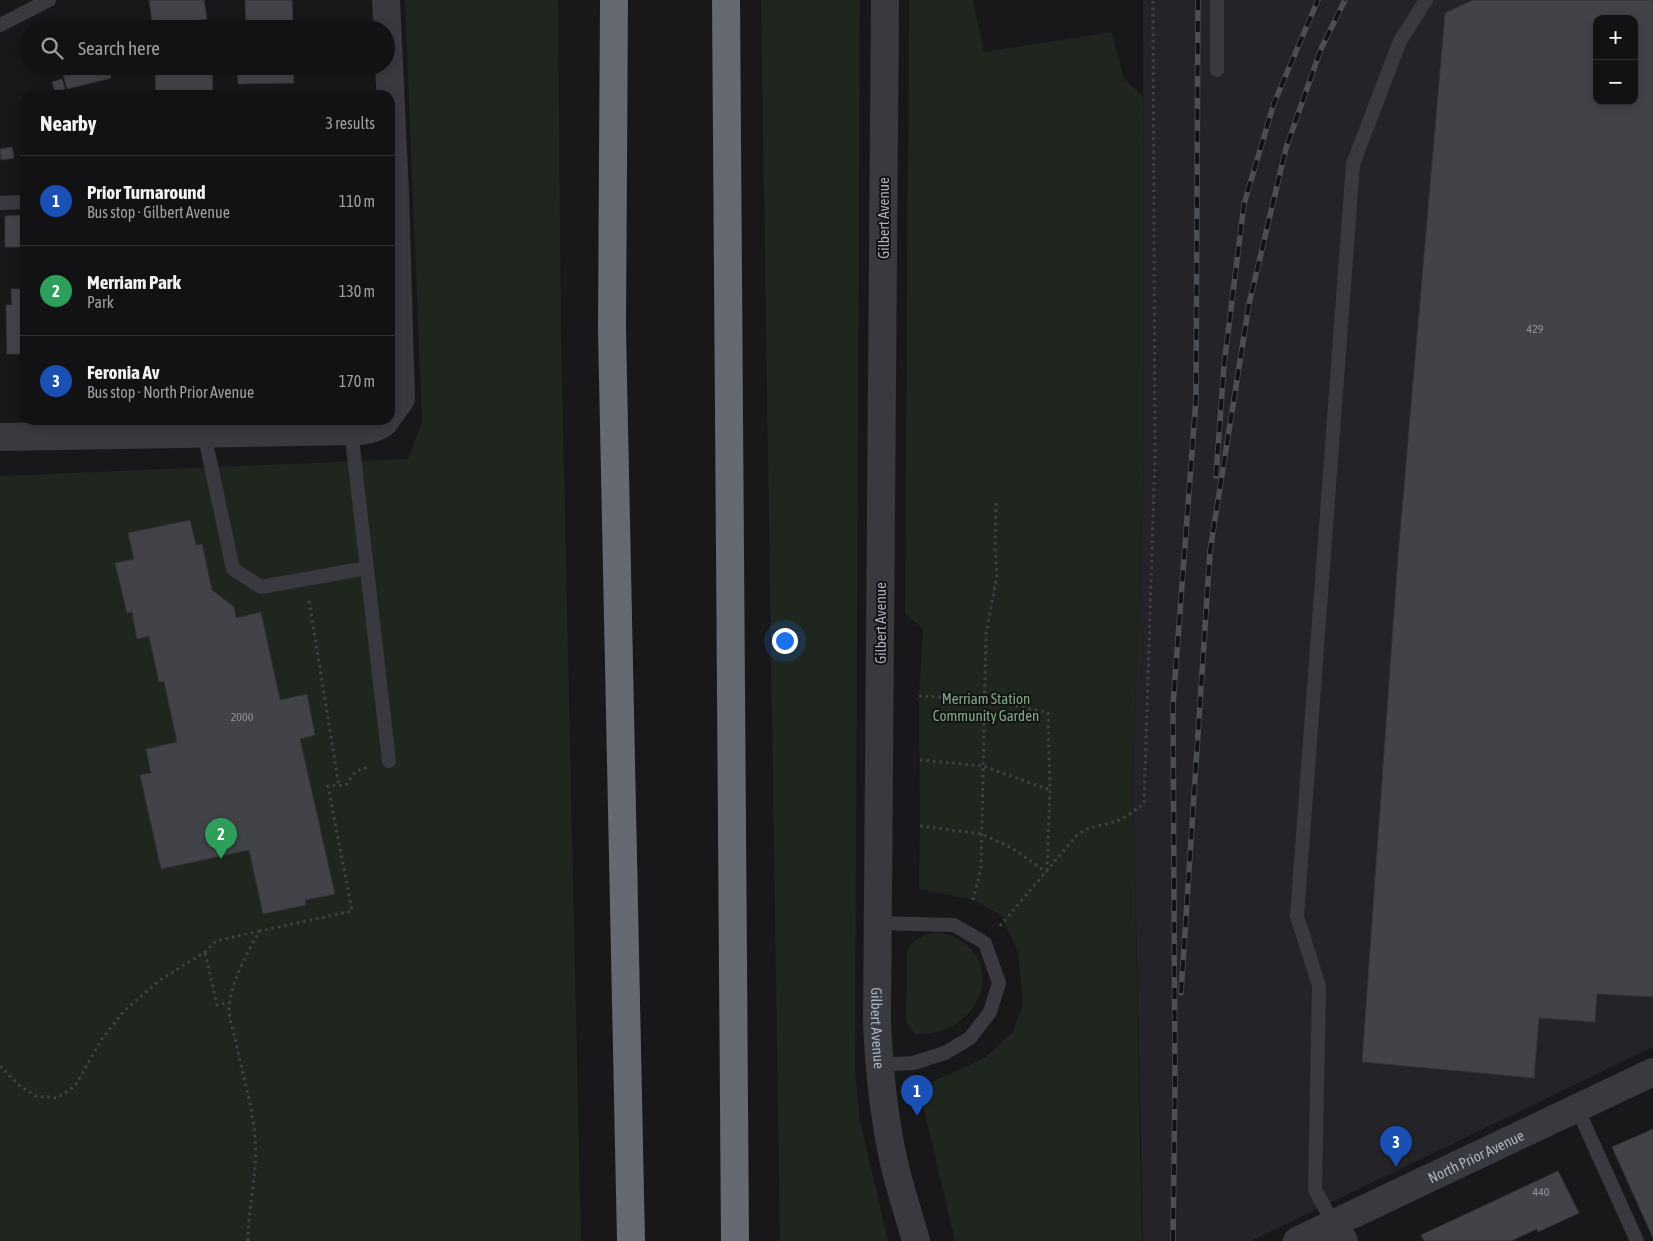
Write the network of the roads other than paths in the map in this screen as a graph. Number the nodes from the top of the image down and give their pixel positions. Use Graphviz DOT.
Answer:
graph roads {
  1 [pos="49,0"];
  2 [pos="386,0"];
  3 [pos="614,0"];
  4 [pos="726,0"];
  5 [pos="885,0"];
  6 [pos="1218,0"];
  7 [pos="1426,0"];
  8 [pos="387,20"];
  9 [pos="0,25"];
  10 [pos="1217,70"];
  11 [pos="389,75"];
  12 [pos="389,90"];
  13 [pos="20,202"];
  14 [pos="0,203"];
  15 [pos="395,245"];
  16 [pos="395,407"];
  17 [pos="376,425"];
  18 [pos="351,430"];
  19 [pos="204,433"];
  20 [pos="0,436"];
  21 [pos="367,568"];
  22 [pos="389,761"];
  23 [pos="877,923"];
  24 [pos="879,1064"];
  25 [pos="1653,1072"];
  26 [pos="1577,1108"];
  27 [pos="1339,1232"];
  28 [pos="1634,1240"];
  29 [pos="630,1241"];
  30 [pos="736,1241"];
  31 [pos="916,1241"];
  32 [pos="1297,1241"];
  1 -- 9 [label="lane"];
  2 -- 8 [label="street"];
  3 -- 29 [label="highway"];
  4 -- 30 [label="highway"];
  5 -- 23 [label="street, Gilbert Avenue"];
  6 -- 10 [label="lane"];
  7 -- 27 [label="lane"];
  11 -- 12 [label="street"];
  13 -- 14 [label="lane"];
  15 -- 16 [label="street"];
  17 -- 18 [label="street"];
  18 -- 19 [label="street"];
  18 -- 21 [label="lane"];
  19 -- 20 [label="street"];
  19 -- 21 [label="lane"];
  21 -- 22 [label="lane"];
  23 -- 24 [label="street, Gilbert Avenue"];
  23 -- 24 [label="lane"];
  24 -- 31 [label="street, Gilbert Avenue"];
  25 -- 26 [label="street, North Prior Avenue"];
  26 -- 27 [label="street, North Prior Avenue"];
  26 -- 28 [label="lane"];
  27 -- 32 [label="street, North Prior Avenue"];
}
